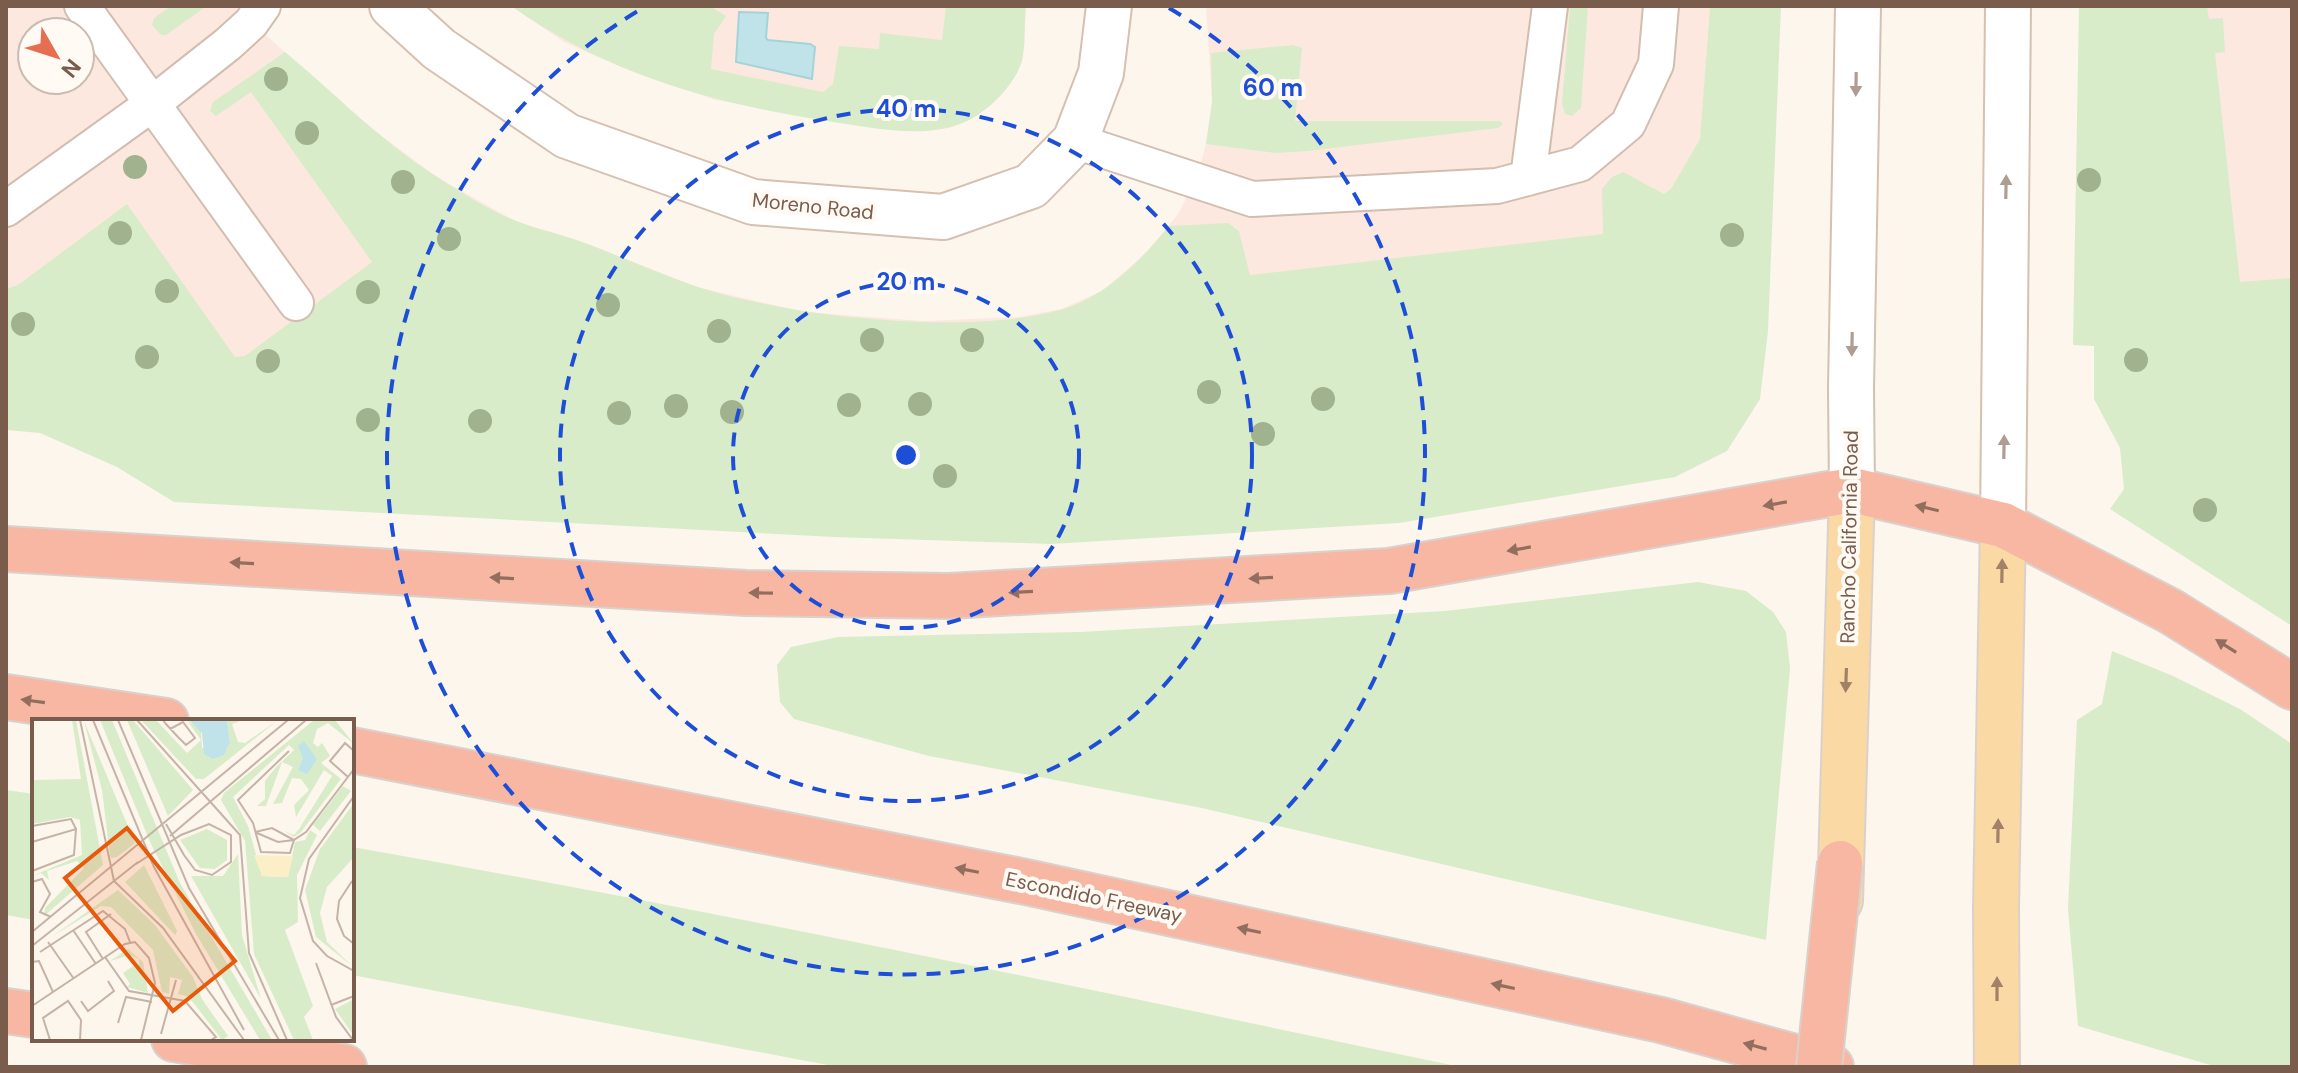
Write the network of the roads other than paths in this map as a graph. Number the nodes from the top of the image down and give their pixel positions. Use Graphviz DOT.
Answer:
graph roads {
  1 [pos="82,6"];
  2 [pos="263,6"];
  3 [pos="392,6"];
  4 [pos="1109,6"];
  5 [pos="1550,6"];
  6 [pos="1661,6"];
  7 [pos="1858,6"];
  8 [pos="2008,6"];
  9 [pos="152,104"];
  10 [pos="1075,141"];
  11 [pos="1528,178"];
  12 [pos="6,209"];
  13 [pos="296,303"];
  14 [pos="1852,490"];
  15 [pos="2003,525"];
  16 [pos="6,549"];
  17 [pos="2292,687"];
  18 [pos="6,697"];
  19 [pos="153,719"];
  20 [pos="354,750"];
  21 [pos="1840,863"];
  22 [pos="6,1011"];
  23 [pos="32,1015"];
  24 [pos="186,1041"];
  25 [pos="344,1067"];
  26 [pos="1819,1067"];
  27 [pos="1831,1067"];
  28 [pos="1843,1067"];
  29 [pos="1997,1067"];
  1 -- 9 [label="lane"];
  2 -- 9 [label="lane"];
  3 -- 10 [label="main road, Moreno Road"];
  4 -- 10 [label="main road, Moreno Road"];
  5 -- 11 [label="lane"];
  6 -- 11 [label="lane"];
  7 -- 14 [label="main road, Rancho California Road, one-way"];
  15 -- 8 [label="main road, one-way"];
  9 -- 12 [label="lane"];
  9 -- 13 [label="lane"];
  10 -- 11 [label="lane"];
  15 -- 14 [label="highway, one-way"];
  14 -- 16 [label="highway, one-way"];
  14 -- 21 [label="main road, Rancho California Road, one-way"];
  17 -- 15 [label="highway, one-way"];
  29 -- 15 [label="main road, one-way"];
  19 -- 18 [label="highway, one-way"];
  27 -- 20 [label="highway, Escondido Freeway, one-way"];
  21 -- 26 [label="highway, bridge"];
  21 -- 28 [label="main road, Rancho California Road, bridge"];
  22 -- 23 [label="highway"];
  24 -- 25 [label="highway"];
}
